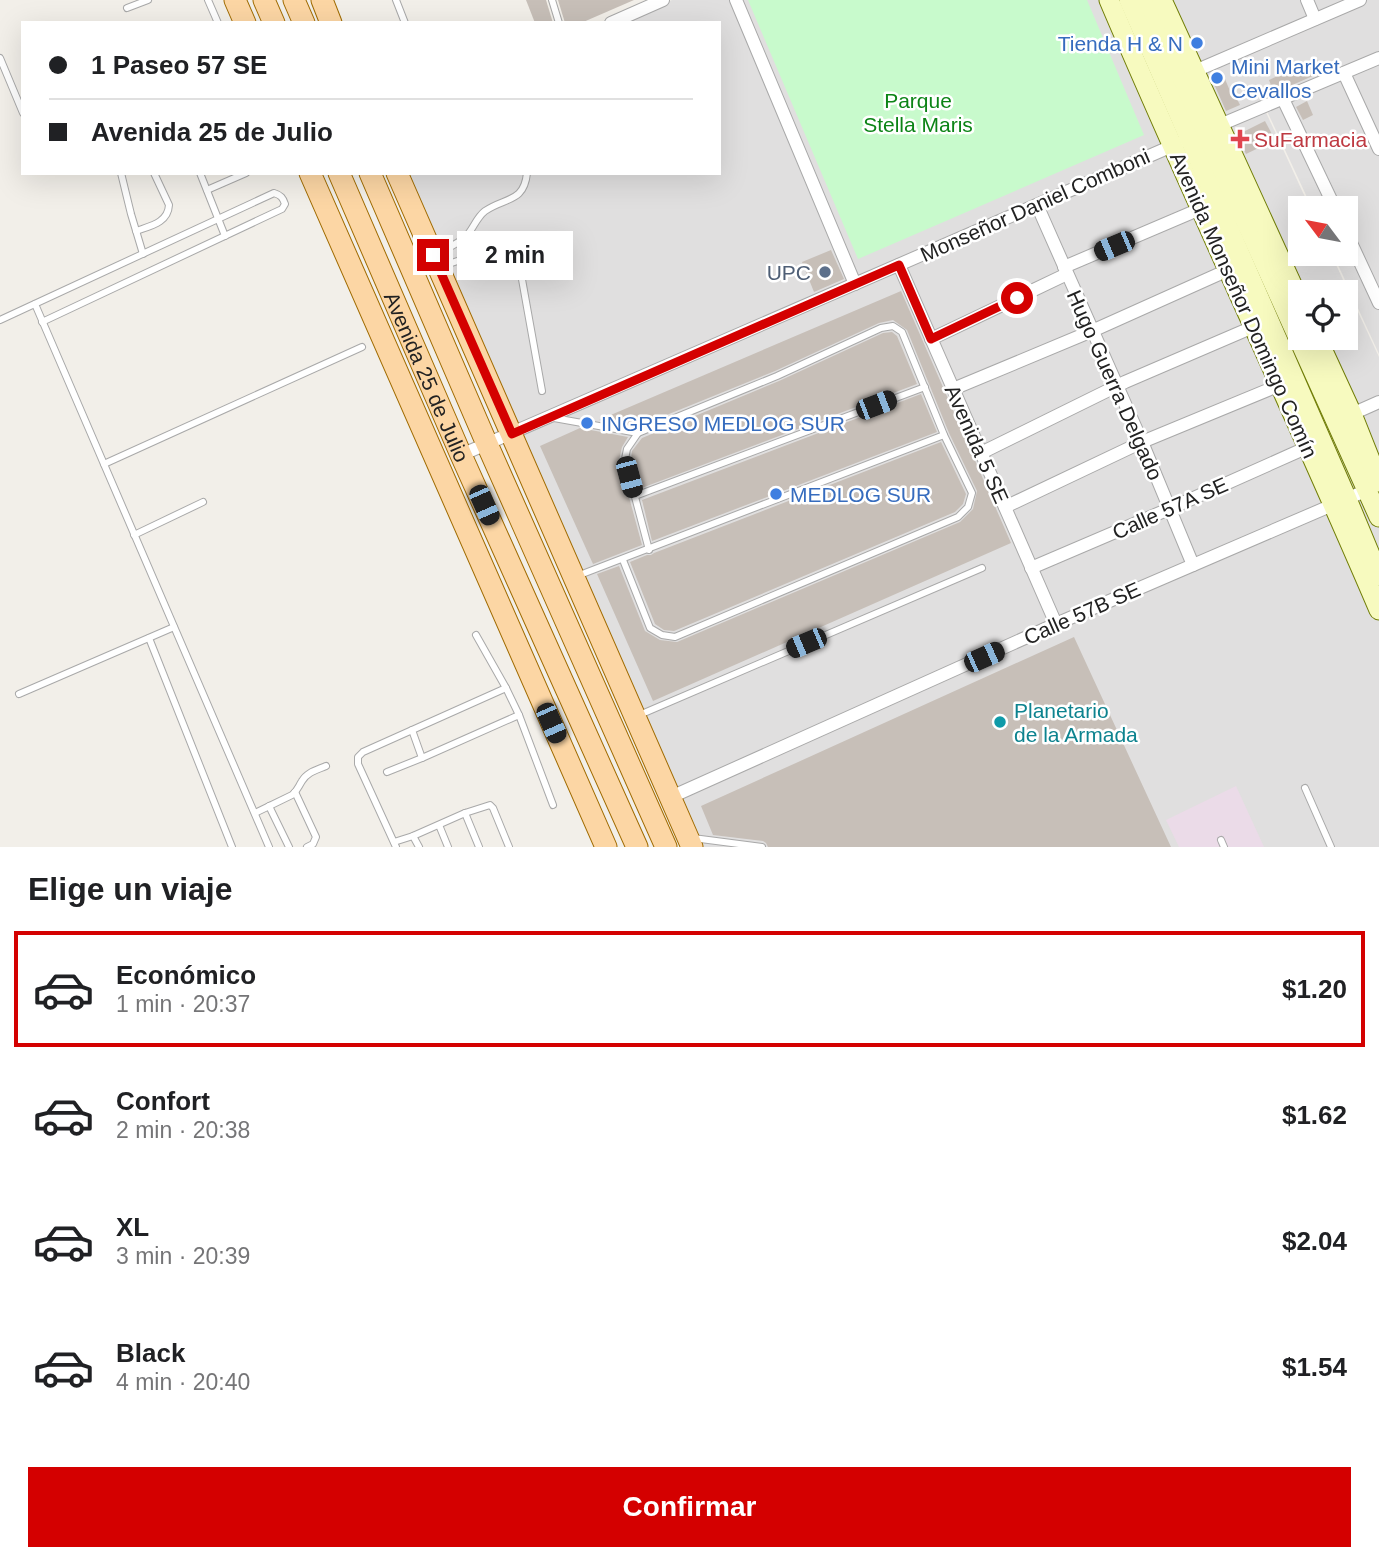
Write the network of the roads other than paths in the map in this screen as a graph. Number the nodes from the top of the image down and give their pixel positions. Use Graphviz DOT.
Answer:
graph roads {
  1 [pos="148,0"];
  2 [pos="208,0"];
  3 [pos="235,0"];
  4 [pos="264,0"];
  5 [pos="294,0"];
  6 [pos="321,0"];
  7 [pos="396,0"];
  8 [pos="552,0"];
  9 [pos="663,0"];
  10 [pos="736,0"];
  11 [pos="1109,0"];
  12 [pos="1129,0"];
  13 [pos="1147,0"];
  14 [pos="1163,0"];
  15 [pos="1307,0"];
  16 [pos="1360,0"];
  17 [pos="127,8"];
  18 [pos="1315,19"];
  19 [pos="217,21"];
  20 [pos="244,21"];
  21 [pos="273,21"];
  22 [pos="303,21"];
  23 [pos="330,21"];
  24 [pos="404,21"];
  25 [pos="558,21"];
  26 [pos="616,21"];
  27 [pos="0,58"];
  28 [pos="1379,58"];
  29 [pos="1195,71"];
  30 [pos="1345,73"];
  31 [pos="1283,99"];
  32 [pos="21,108"];
  33 [pos="1205,132"];
  34 [pos="1171,146"];
  35 [pos="1379,149"];
  36 [pos="122,175"];
  37 [pos="155,175"];
  38 [pos="201,175"];
  39 [pos="241,175"];
  40 [pos="311,175"];
  41 [pos="340,175"];
  42 [pos="371,175"];
  43 [pos="398,175"];
  44 [pos="527,175"];
  45 [pos="207,190"];
  46 [pos="1329,196"];
  47 [pos="1037,205"];
  48 [pos="1200,209"];
  49 [pos="219,219"];
  50 [pos="136,231"];
  51 [pos="225,236"];
  52 [pos="143,254"];
  53 [pos="1358,258"];
  54 [pos="436,261"];
  55 [pos="899,265"];
  56 [pos="1065,270"];
  57 [pos="1228,270"];
  58 [pos="1288,281"];
  59 [pos="855,284"];
  60 [pos="1379,303"];
  61 [pos="35,304"];
  62 [pos="0,320"];
  63 [pos="42,322"];
  64 [pos="1254,327"];
  65 [pos="1092,331"];
  66 [pos="931,339"];
  67 [pos="362,347"];
  68 [pos="1323,350"];
  69 [pos="1280,385"];
  70 [pos="1117,386"];
  71 [pos="925,387"];
  72 [pos="953,390"];
  73 [pos="542,391"];
  74 [pos="1379,402"];
  75 [pos="1352,414"];
  76 [pos="549,417"];
  77 [pos="638,433"];
  78 [pos="512,434"];
  79 [pos="944,435"];
  80 [pos="1142,442"];
  81 [pos="487,444"];
  82 [pos="1308,447"];
  83 [pos="981,453"];
  84 [pos="461,455"];
  85 [pos="104,464"];
  86 [pos="442,475"];
  87 [pos="1375,485"];
  88 [pos="635,496"];
  89 [pos="203,502"];
  90 [pos="1340,502"];
  91 [pos="1005,507"];
  92 [pos="1169,509"];
  93 [pos="1379,517"];
  94 [pos="495,529"];
  95 [pos="134,535"];
  96 [pos="649,550"];
  97 [pos="623,560"];
  98 [pos="1193,565"];
  99 [pos="982,568"];
  100 [pos="1031,568"];
  101 [pos="1379,576"];
  102 [pos="574,577"];
  103 [pos="1379,610"];
  104 [pos="1056,624"];
  105 [pos="174,627"];
  106 [pos="476,635"];
  107 [pos="149,638"];
  108 [pos="506,688"];
  109 [pos="19,694"];
  110 [pos="519,715"];
  111 [pos="635,716"];
  112 [pos="412,730"];
  113 [pos="422,758"];
  114 [pos="326,766"];
  115 [pos="387,772"];
  116 [pos="1305,788"];
  117 [pos="295,792"];
  118 [pos="671,797"];
  119 [pos="553,805"];
  120 [pos="269,806"];
  121 [pos="255,813"];
  122 [pos="465,813"];
  123 [pos="439,825"];
  124 [pos="414,836"];
  125 [pos="690,842"];
  126 [pos="395,845"];
  127 [pos="751,846"];
  128 [pos="232,847"];
  129 [pos="269,847"];
  130 [pos="289,847"];
  131 [pos="307,847"];
  132 [pos="419,847"];
  133 [pos="448,847"];
  134 [pos="479,847"];
  135 [pos="509,847"];
  136 [pos="606,847"];
  137 [pos="637,847"];
  138 [pos="666,847"];
  139 [pos="762,847"];
  140 [pos="1331,847"];
  1 -- 17 [label="lane"];
  2 -- 19 [label="lane"];
  3 -- 20 [label="main road"];
  4 -- 21 [label="main road"];
  5 -- 22 [label="main road"];
  6 -- 23 [label="main road"];
  7 -- 24 [label="lane"];
  8 -- 25 [label="lane"];
  9 -- 26 [label="street"];
  10 -- 59 [label="street"];
  11 -- 34 [label="main road, Avenida Monseñor Domingo Comín"];
  12 -- 33 [label="main road, Avenida Monseñor Domingo Comín"];
  13 -- 33 [label="main road, Avenida Monseñor Domingo Comín"];
  14 -- 29 [label="main road, Avenida Monseñor Domingo Comín"];
  15 -- 18 [label="street"];
  16 -- 18 [label="street"];
  18 -- 29 [label="street"];
  27 -- 32 [label="lane"];
  28 -- 30 [label="street, Monseñor Daniel Comboni"];
  29 -- 33 [label="main road, Avenida Monseñor Domingo Comín"];
  30 -- 31 [label="street, Monseñor Daniel Comboni"];
  30 -- 35 [label="street"];
  31 -- 33 [label="street, Monseñor Daniel Comboni"];
  31 -- 46 [label="street"];
  33 -- 34 [label="street, Monseñor Daniel Comboni"];
  33 -- 58 [label="main road, Avenida Monseñor Domingo Comín"];
  33 -- 87 [label="main road, Avenida Monseñor Domingo Comín"];
  33 -- 90 [label="main road, Avenida Monseñor Domingo Comín"];
  34 -- 47 [label="street, Monseñor Daniel Comboni"];
  34 -- 48 [label="main road, Avenida Monseñor Domingo Comín"];
  36 -- 50 [label="lane"];
  37 -- 50 [label="lane"];
  38 -- 45 [label="lane"];
  39 -- 45 [label="lane"];
  40 -- 86 [label="main road, Avenida 25 de Julio"];
  41 -- 84 [label="main road, Avenida 25 de Julio"];
  42 -- 81 [label="main road, Avenida 25 de Julio"];
  43 -- 54 [label="main road"];
  44 -- 54 [label="lane"];
  45 -- 49 [label="lane"];
  47 -- 55 [label="street, Monseñor Daniel Comboni"];
  47 -- 56 [label="street, Hugo Guerra Delgado"];
  48 -- 56 [label="street"];
  48 -- 57 [label="main road, Avenida Monseñor Domingo Comín"];
  49 -- 51 [label="lane"];
  49 -- 51 [label="lane"];
  49 -- 52 [label="lane"];
  50 -- 52 [label="lane"];
  51 -- 63 [label="lane"];
  52 -- 61 [label="lane"];
  53 -- 60 [label="street"];
  54 -- 73 [label="lane"];
  54 -- 78 [label="main road"];
  55 -- 59 [label="street, Monseñor Daniel Comboni"];
  55 -- 66 [label="street, Avenida 5 SE"];
  56 -- 65 [label="street, Hugo Guerra Delgado"];
  56 -- 66 [label="street"];
  57 -- 64 [label="main road, Avenida Monseñor Domingo Comín"];
  57 -- 65 [label="street"];
  59 -- 76 [label="street, Monseñor Daniel Comboni"];
  61 -- 62 [label="lane"];
  61 -- 63 [label="lane"];
  63 -- 85 [label="lane"];
  64 -- 69 [label="main road, Avenida Monseñor Domingo Comín"];
  64 -- 70 [label="street"];
  65 -- 70 [label="street, Hugo Guerra Delgado"];
  65 -- 72 [label="street"];
  66 -- 72 [label="street, Avenida 5 SE"];
  67 -- 85 [label="lane"];
  68 -- 75 [label="main road, Avenida Monseñor Domingo Comín"];
  69 -- 80 [label="street"];
  69 -- 82 [label="main road, Avenida Monseñor Domingo Comín"];
  70 -- 80 [label="street, Hugo Guerra Delgado"];
  70 -- 83 [label="street"];
  71 -- 77 [label="lane"];
  71 -- 79 [label="lane"];
  71 -- 88 [label="lane"];
  72 -- 83 [label="street, Avenida 5 SE"];
  74 -- 75 [label="street"];
  75 -- 87 [label="main road, Avenida Monseñor Domingo Comín"];
  76 -- 77 [label="lane"];
  76 -- 78 [label="street, Monseñor Daniel Comboni"];
  77 -- 88 [label="lane"];
  78 -- 81 [label="street, Monseñor Daniel Comboni"];
  78 -- 102 [label="main road"];
  79 -- 96 [label="lane"];
  79 -- 97 [label="lane"];
  80 -- 91 [label="street"];
  80 -- 92 [label="street, Hugo Guerra Delgado"];
  81 -- 84 [label="street, Monseñor Daniel Comboni"];
  81 -- 138 [label="main road, Avenida 25 de Julio"];
  82 -- 90 [label="main road, Avenida Monseñor Domingo Comín"];
  82 -- 92 [label="street, Calle 57A SE"];
  83 -- 91 [label="street, Avenida 5 SE"];
  84 -- 94 [label="main road, Avenida 25 de Julio"];
  85 -- 95 [label="lane"];
  86 -- 94 [label="main road"];
  86 -- 136 [label="main road, Avenida 25 de Julio"];
  87 -- 90 [label="street, Calle 57B SE"];
  87 -- 93 [label="main road, Avenida Monseñor Domingo Comín"];
  88 -- 96 [label="lane"];
  89 -- 95 [label="lane"];
  90 -- 98 [label="street, Calle 57B SE"];
  90 -- 101 [label="main road, Avenida Monseñor Domingo Comín"];
  90 -- 103 [label="main road, Avenida Monseñor Domingo Comín"];
  91 -- 100 [label="street, Avenida 5 SE"];
  92 -- 98 [label="street, Hugo Guerra Delgado"];
  92 -- 100 [label="street, Calle 57A SE"];
  94 -- 137 [label="main road, Avenida 25 de Julio"];
  95 -- 105 [label="lane"];
  96 -- 97 [label="lane"];
  97 -- 102 [label="lane"];
  98 -- 104 [label="street, Calle 57B SE"];
  99 -- 111 [label="lane"];
  100 -- 104 [label="street, Avenida 5 SE"];
  102 -- 111 [label="main road"];
  104 -- 118 [label="street, Calle 57B SE"];
  105 -- 107 [label="lane"];
  105 -- 121 [label="lane"];
  106 -- 108 [label="lane"];
  107 -- 109 [label="lane"];
  107 -- 128 [label="lane"];
  108 -- 110 [label="lane"];
  108 -- 112 [label="lane"];
  110 -- 113 [label="lane"];
  110 -- 119 [label="lane"];
  111 -- 118 [label="main road"];
  112 -- 113 [label="lane"];
  112 -- 126 [label="lane"];
  113 -- 115 [label="lane"];
  114 -- 117 [label="lane"];
  116 -- 140 [label="lane"];
  117 -- 120 [label="lane"];
  117 -- 131 [label="lane"];
  118 -- 125 [label="main road"];
  120 -- 121 [label="lane"];
  120 -- 130 [label="lane"];
  121 -- 129 [label="lane"];
  122 -- 123 [label="lane"];
  122 -- 134 [label="lane"];
  122 -- 135 [label="lane"];
  123 -- 124 [label="lane"];
  123 -- 133 [label="lane"];
  124 -- 126 [label="lane"];
  124 -- 132 [label="lane"];
  125 -- 127 [label="lane"];
  127 -- 139 [label="lane"];
}
